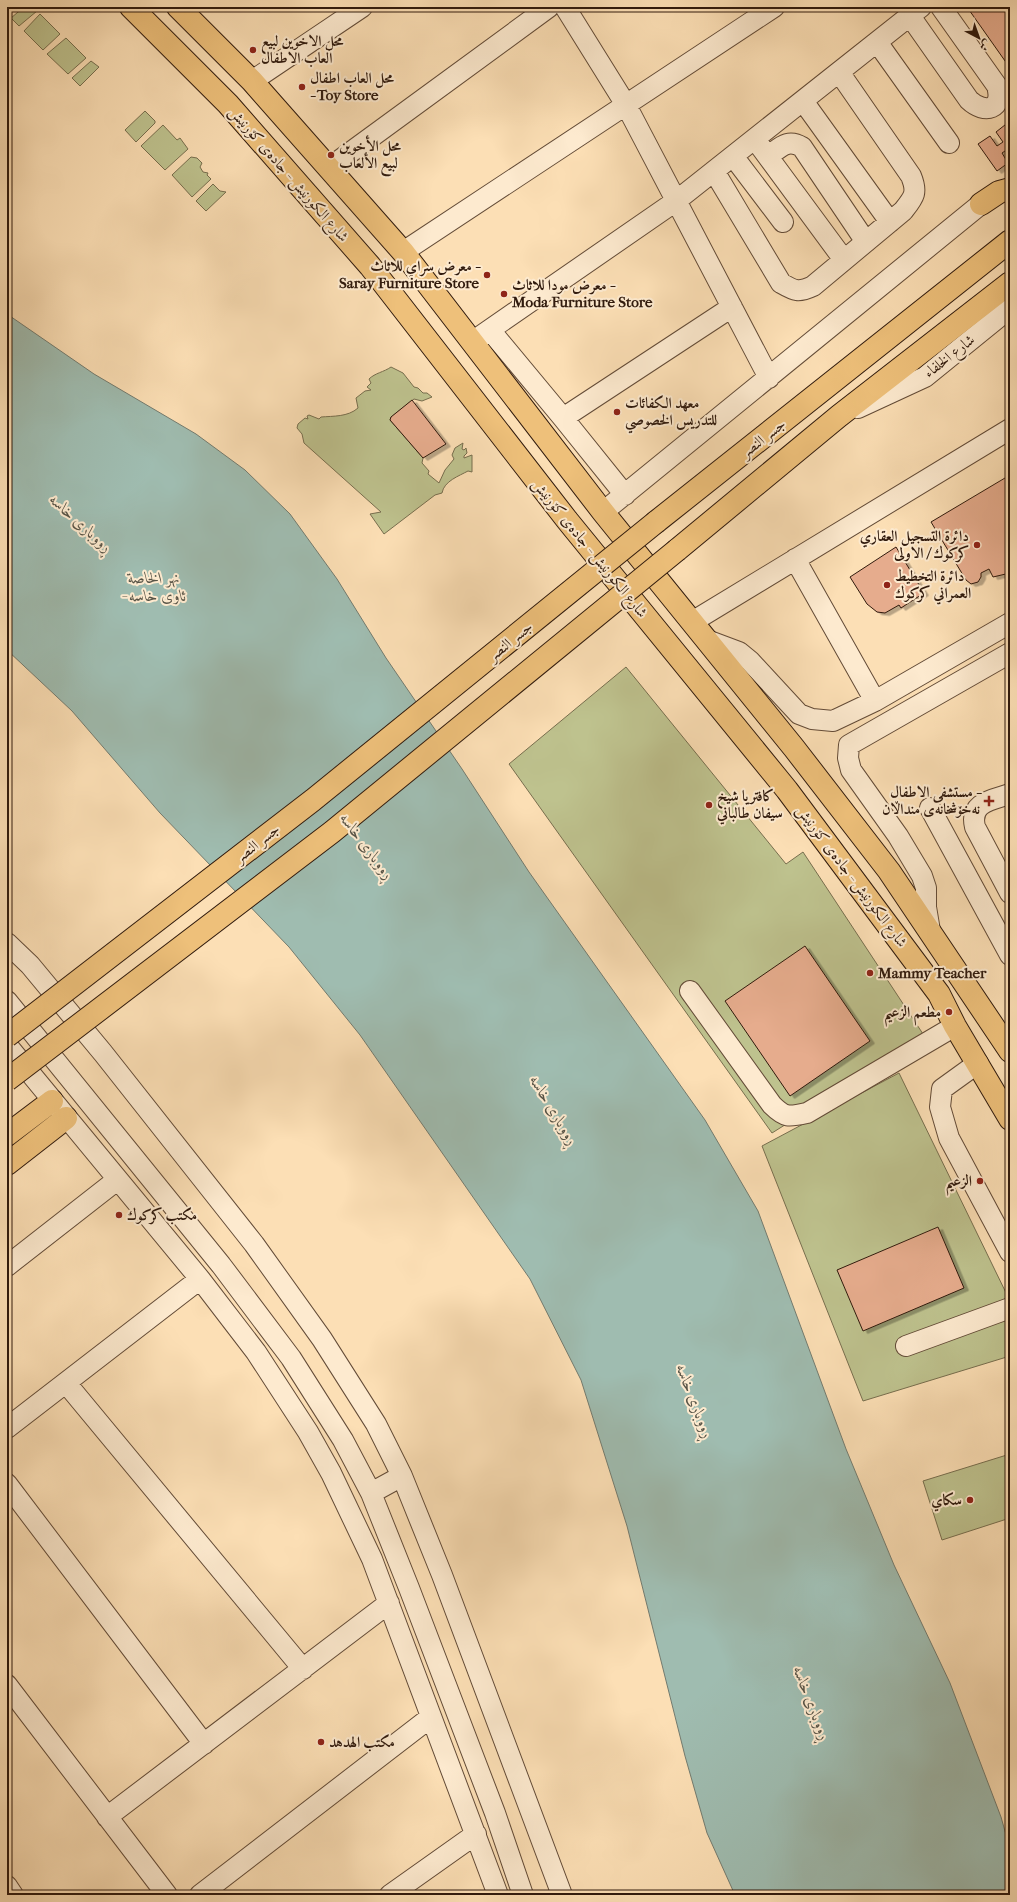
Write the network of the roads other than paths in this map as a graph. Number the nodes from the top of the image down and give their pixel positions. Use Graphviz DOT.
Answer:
graph roads {
  1 [pos="131,7"];
  2 [pos="178,7"];
  3 [pos="362,7"];
  4 [pos="549,7"];
  5 [pos="565,7"];
  6 [pos="774,7"];
  7 [pos="941,7"];
  8 [pos="916,11"];
  9 [pos="877,42"];
  10 [pos="839,72"];
  11 [pos="252,81"];
  12 [pos="803,101"];
  13 [pos="626,105"];
  14 [pos="755,139"];
  15 [pos="949,143"];
  16 [pos="733,156"];
  17 [pos="768,156"];
  18 [pos="328,168"];
  19 [pos="714,171"];
  20 [pos="1010,189"];
  21 [pos="1010,200"];
  22 [pos="676,201"];
  23 [pos="981,204"];
  24 [pos="783,222"];
  25 [pos="890,222"];
  26 [pos="1010,241"];
  27 [pos="866,242"];
  28 [pos="403,252"];
  29 [pos="844,260"];
  30 [pos="1010,283"];
  31 [pos="732,307"];
  32 [pos="1010,308"];
  33 [pos="481,336"];
  34 [pos="769,378"];
  35 [pos="839,416"];
  36 [pos="563,418"];
  37 [pos="1010,429"];
  38 [pos="624,495"];
  39 [pos="603,512"];
  40 [pos="795,559"];
  41 [pos="692,622"];
  42 [pos="1010,623"];
  43 [pos="707,640"];
  44 [pos="1010,653"];
  45 [pos="875,701"];
  46 [pos="833,721"];
  47 [pos="849,745"];
  48 [pos="1010,794"];
  49 [pos="930,808"];
  50 [pos="1010,893"];
  51 [pos="930,931"];
  52 [pos="7,943"];
  53 [pos="1010,954"];
  54 [pos="690,991"];
  55 [pos="7,1001"];
  56 [pos="955,1026"];
  57 [pos="7,1036"];
  58 [pos="7,1045"];
  59 [pos="1010,1051"];
  60 [pos="978,1064"];
  61 [pos="7,1080"];
  62 [pos="52,1101"];
  63 [pos="66,1118"];
  64 [pos="1010,1119"];
  65 [pos="7,1135"];
  66 [pos="7,1164"];
  67 [pos="117,1180"];
  68 [pos="142,1209"];
  69 [pos="199,1238"];
  70 [pos="1010,1252"];
  71 [pos="7,1266"];
  72 [pos="200,1279"];
  73 [pos="1010,1308"];
  74 [pos="906,1346"];
  75 [pos="66,1382"];
  76 [pos="7,1428"];
  77 [pos="402,1476"];
  78 [pos="7,1484"];
  79 [pos="371,1493"];
  80 [pos="390,1603"];
  81 [pos="303,1669"];
  82 [pos="7,1685"];
  83 [pos="431,1717"];
  84 [pos="204,1744"];
  85 [pos="108,1817"];
  86 [pos="476,1834"];
  87 [pos="167,1895"];
  88 [pos="200,1895"];
  89 [pos="390,1895"];
  90 [pos="498,1895"];
  91 [pos="523,1895"];
  92 [pos="562,1895"];
  1 -- 56 [label="main road, شارع الكورنيش - جادەی کۆرنیش"];
  2 -- 11 [label="main road, شارع الكورنيش - جادەی کۆرنیش"];
  3 -- 11 [label="street"];
  4 -- 18 [label="street"];
  5 -- 13 [label="street"];
  6 -- 13 [label="street"];
  7 -- 8 [label="street"];
  8 -- 9 [label="street"];
  9 -- 10 [label="street"];
  9 -- 15 [label="street"];
  10 -- 12 [label="street"];
  10 -- 25 [label="street"];
  11 -- 18 [label="main road, شارع الكورنيش - جادەی کۆرنیش"];
  12 -- 14 [label="street"];
  12 -- 25 [label="street"];
  13 -- 22 [label="street"];
  13 -- 28 [label="street"];
  14 -- 16 [label="street"];
  14 -- 17 [label="street"];
  16 -- 19 [label="street"];
  16 -- 24 [label="street"];
  17 -- 27 [label="street"];
  17 -- 29 [label="street"];
  18 -- 28 [label="main road, شارع الكورنيش - جادەی کۆرنیش"];
  19 -- 22 [label="street"];
  19 -- 29 [label="street"];
  20 -- 23 [label="main road"];
  21 -- 23 [label="main road"];
  22 -- 31 [label="street"];
  22 -- 33 [label="street"];
  23 -- 34 [label="street"];
  25 -- 27 [label="street"];
  26 -- 57 [label="main road, جسر النصر, bridge"];
  27 -- 29 [label="street"];
  28 -- 33 [label="main road, شارع الكورنيش - جادەی کۆرنیش"];
  30 -- 35 [label="main road"];
  31 -- 34 [label="street"];
  31 -- 36 [label="street"];
  32 -- 35 [label="street, شارع الخلفاء"];
  33 -- 36 [label="street"];
  33 -- 39 [label="main road, شارع الكورنيش - جادەی کۆرنیش"];
  34 -- 38 [label="street"];
  35 -- 61 [label="main road, bridge"];
  36 -- 38 [label="street"];
  37 -- 40 [label="street"];
  38 -- 39 [label="street"];
  39 -- 41 [label="main road, شارع الكورنيش - جادەی کۆرنیش"];
  40 -- 41 [label="street"];
  40 -- 45 [label="street"];
  41 -- 43 [label="main road, شارع الكورنيش - جادەی کۆرنیش"];
  42 -- 45 [label="street"];
  43 -- 46 [label="street"];
  43 -- 51 [label="main road, شارع الكورنيش - جادەی کۆرنیش"];
  44 -- 47 [label="street"];
  45 -- 46 [label="street"];
  46 -- 47 [label="street"];
  47 -- 51 [label="street"];
  48 -- 50 [label="street"];
  49 -- 53 [label="street"];
  51 -- 59 [label="main road, شارع الكورنيش - جادەی کۆرنیش"];
  52 -- 77 [label="street"];
  54 -- 56 [label="street"];
  55 -- 69 [label="street"];
  56 -- 60 [label="main road, شارع الكورنيش - جادەی کۆرنیش"];
  58 -- 62 [label="street"];
  60 -- 64 [label="main road, شارع الكورنيش - جادەی کۆرنیش"];
  60 -- 70 [label="street"];
  62 -- 63 [label="street"];
  62 -- 65 [label="main road"];
  63 -- 66 [label="main road"];
  63 -- 67 [label="street"];
  67 -- 68 [label="street"];
  67 -- 71 [label="street"];
  68 -- 69 [label="street"];
  68 -- 72 [label="street"];
  69 -- 79 [label="street"];
  72 -- 75 [label="street"];
  72 -- 80 [label="street"];
  73 -- 74 [label="street"];
  75 -- 76 [label="street"];
  75 -- 81 [label="street"];
  77 -- 79 [label="street"];
  77 -- 92 [label="street"];
  78 -- 84 [label="street"];
  79 -- 91 [label="street"];
  80 -- 81 [label="street"];
  80 -- 83 [label="street"];
  81 -- 84 [label="street"];
  82 -- 85 [label="street"];
  83 -- 86 [label="street"];
  83 -- 88 [label="street"];
  84 -- 85 [label="street"];
  85 -- 87 [label="street"];
  86 -- 89 [label="street"];
  86 -- 90 [label="street"];
}
